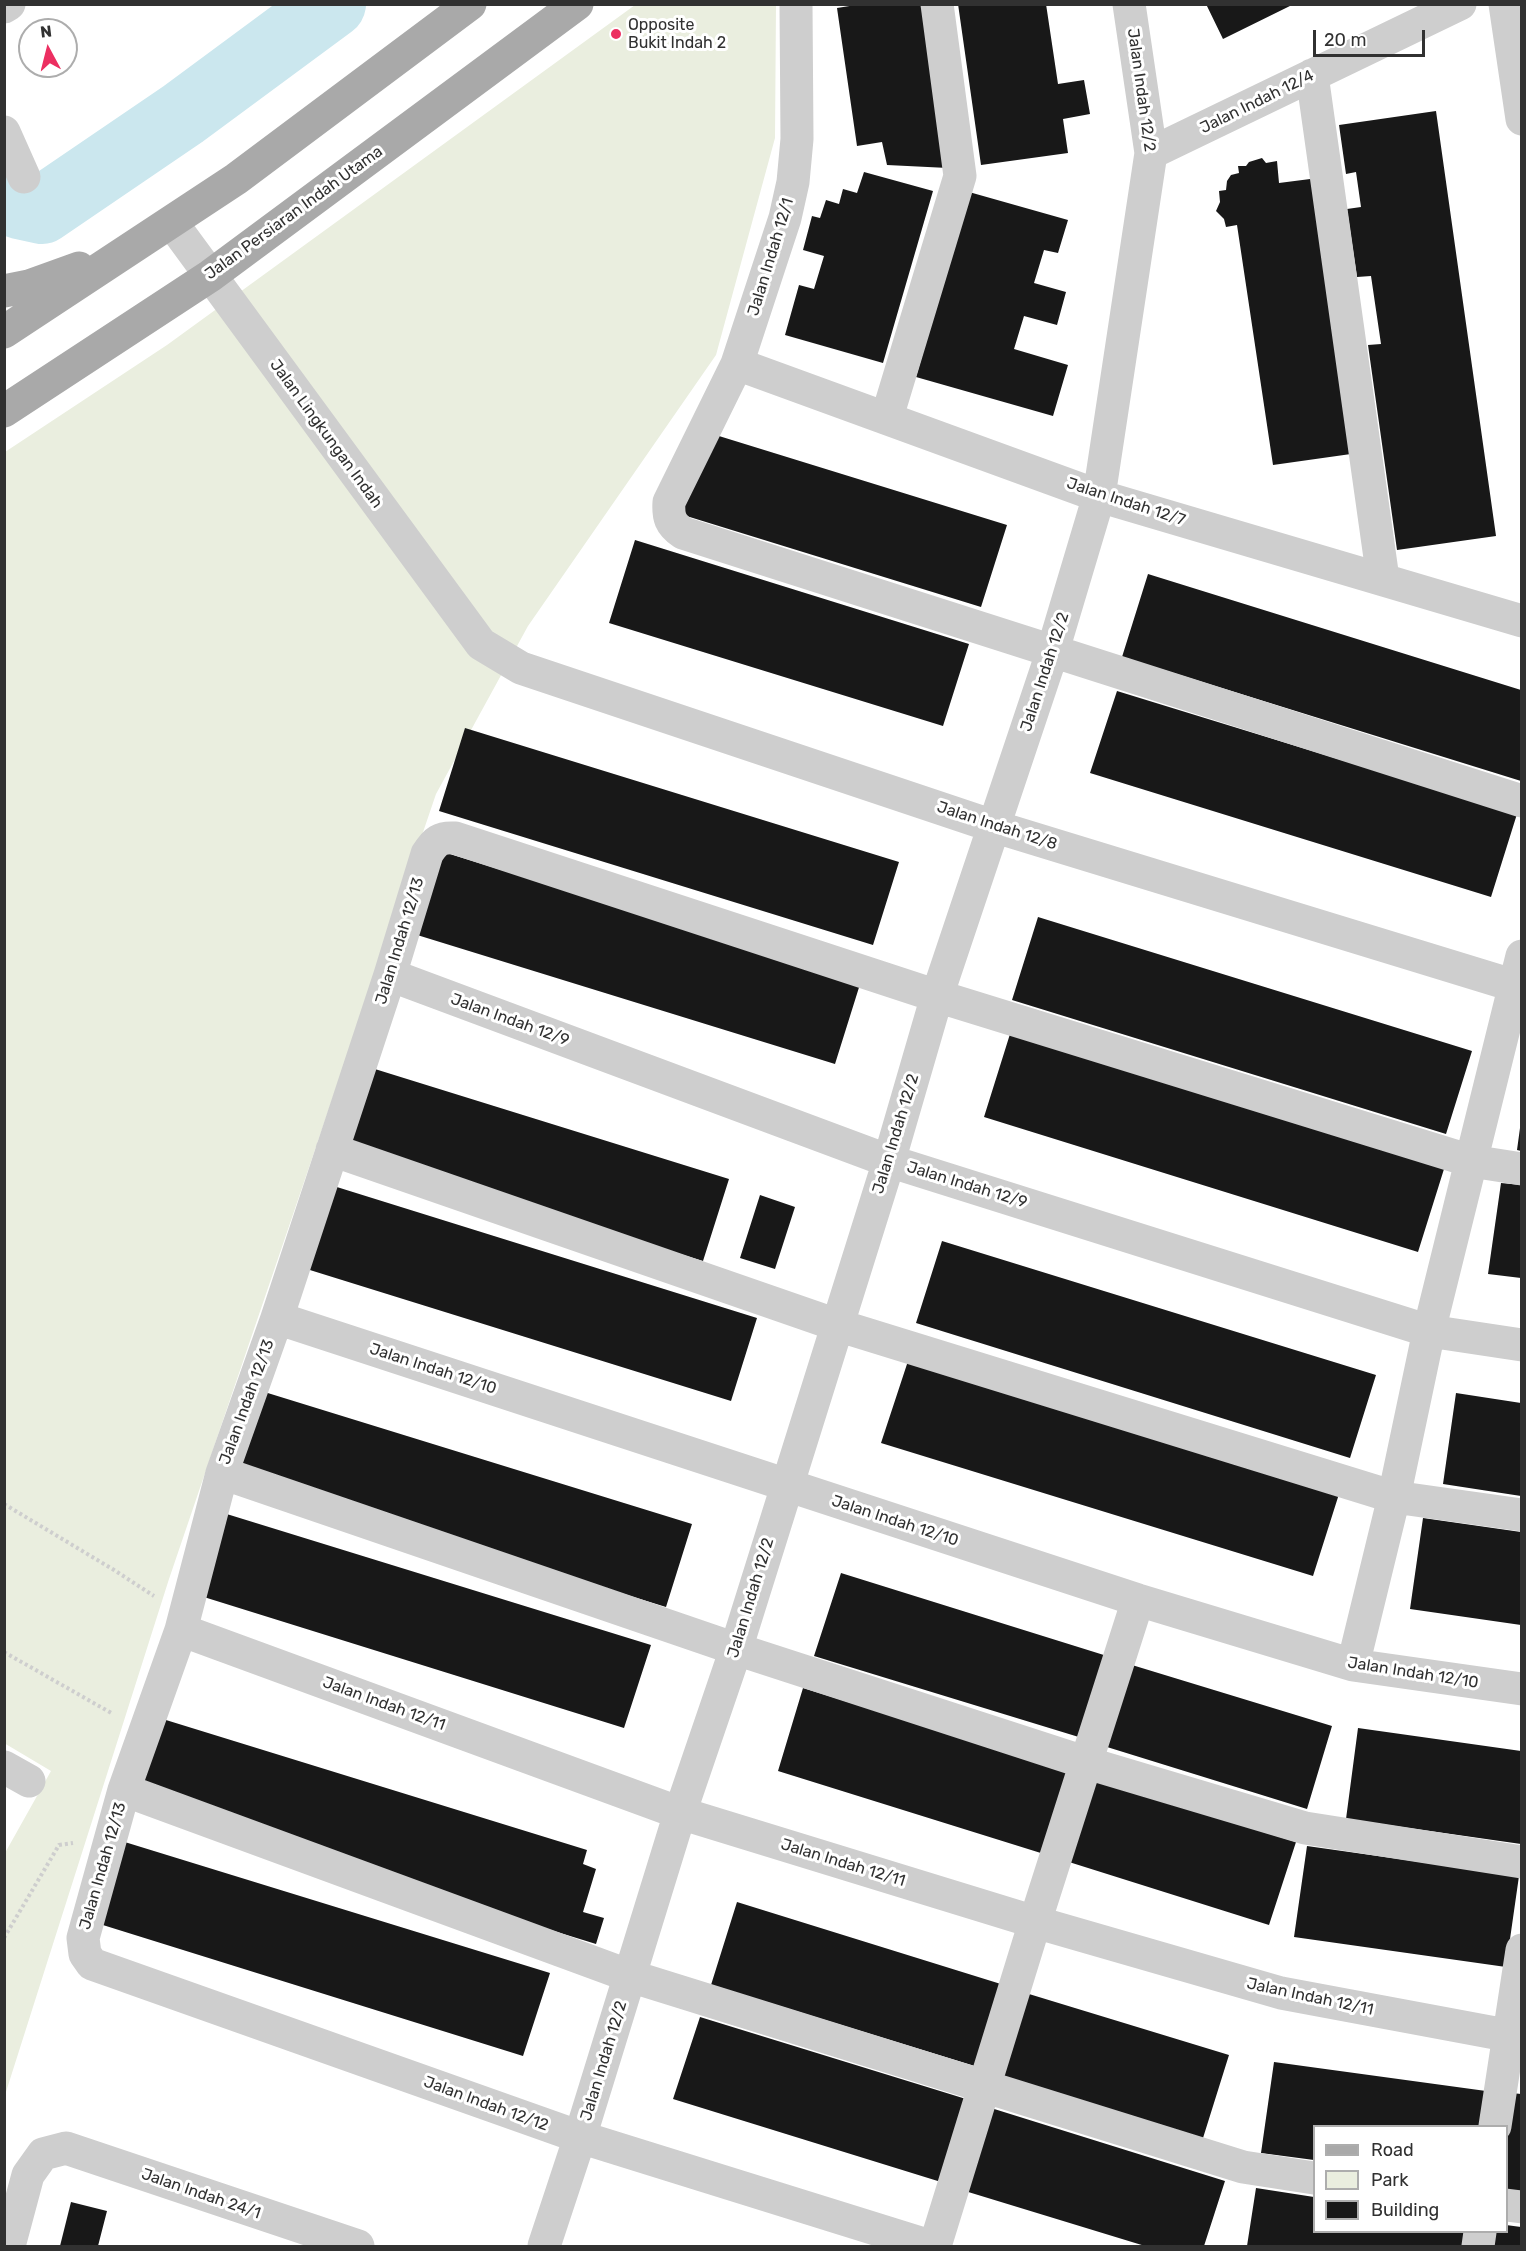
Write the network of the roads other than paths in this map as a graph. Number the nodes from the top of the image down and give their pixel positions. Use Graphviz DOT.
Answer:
graph roads {
  1 [pos="9,4"];
  2 [pos="470,4"];
  3 [pos="577,4"];
  4 [pos="796,4"];
  5 [pos="937,4"];
  6 [pos="1129,4"];
  7 [pos="1460,4"];
  8 [pos="1505,4"];
  9 [pos="4,7"];
  10 [pos="1312,75"];
  11 [pos="1521,119"];
  12 [pos="4,132"];
  13 [pos="1151,153"];
  14 [pos="24,177"];
  15 [pos="172,223"];
  16 [pos="132,250"];
  17 [pos="210,276"];
  18 [pos="4,291"];
  19 [pos="4,332"];
  20 [pos="738,364"];
  21 [pos="4,411"];
  22 [pos="887,417"];
  23 [pos="1099,496"];
  24 [pos="1383,579"];
  25 [pos="1521,621"];
  26 [pos="481,644"];
  27 [pos="1053,650"];
  28 [pos="1521,801"];
  29 [pos="996,827"];
  30 [pos="1521,956"];
  31 [pos="390,975"];
  32 [pos="1518,988"];
  33 [pos="937,996"];
  34 [pos="332,1150"];
  35 [pos="889,1161"];
  36 [pos="1471,1161"];
  37 [pos="1521,1169"];
  38 [pos="277,1318"];
  39 [pos="837,1325"];
  40 [pos="1429,1331"];
  41 [pos="1521,1345"];
  42 [pos="222,1473"];
  43 [pos="786,1486"];
  44 [pos="1394,1497"];
  45 [pos="1521,1515"];
  46 [pos="1138,1600"];
  47 [pos="181,1630"];
  48 [pos="736,1649"];
  49 [pos="1353,1665"];
  50 [pos="1521,1689"];
  51 [pos="1087,1763"];
  52 [pos="124,1790"];
  53 [pos="680,1813"];
  54 [pos="1521,1862"];
  55 [pos="1035,1922"];
  56 [pos="1521,1950"];
  57 [pos="85,1954"];
  58 [pos="630,1976"];
  59 [pos="1515,2037"];
  60 [pos="985,2086"];
  61 [pos="1495,2125"];
  62 [pos="580,2137"];
  63 [pos="1313,2178"];
  64 [pos="9,2247"];
  65 [pos="358,2247"];
  66 [pos="544,2247"];
  67 [pos="932,2247"];
  1 -- 9 [label="street"];
  2 -- 15 [label="main road"];
  3 -- 17 [label="main road, Jalan Persiaran Indah Utama"];
  4 -- 20 [label="street, Jalan Indah 12/1"];
  5 -- 22 [label="street"];
  6 -- 13 [label="street, Jalan Indah 12/2"];
  7 -- 10 [label="street, Jalan Indah 12/4"];
  8 -- 11 [label="street"];
  10 -- 13 [label="street, Jalan Indah 12/4"];
  10 -- 24 [label="street"];
  12 -- 14 [label="street"];
  13 -- 23 [label="street, Jalan Indah 12/2"];
  15 -- 16 [label="main road"];
  15 -- 17 [label="street, Jalan Lingkungan Indah"];
  16 -- 18 [label="main road"];
  16 -- 19 [label="main road"];
  17 -- 21 [label="main road, Jalan Persiaran Indah Utama"];
  17 -- 26 [label="street, Jalan Lingkungan Indah"];
  20 -- 22 [label="street, Jalan Indah 12/7"];
  20 -- 27 [label="street, Jalan Indah 12/1"];
  22 -- 23 [label="street, Jalan Indah 12/7"];
  23 -- 24 [label="street, Jalan Indah 12/7"];
  23 -- 27 [label="street, Jalan Indah 12/2"];
  24 -- 25 [label="street, Jalan Indah 12/7"];
  26 -- 29 [label="street, Jalan Indah 12/8"];
  27 -- 28 [label="street"];
  27 -- 29 [label="street, Jalan Indah 12/2"];
  29 -- 32 [label="street, Jalan Indah 12/8"];
  29 -- 33 [label="street, Jalan Indah 12/2"];
  30 -- 32 [label="street"];
  31 -- 33 [label="street, Jalan Indah 12/13"];
  31 -- 34 [label="street, Jalan Indah 12/13"];
  31 -- 35 [label="street, Jalan Indah 12/9"];
  32 -- 36 [label="street"];
  33 -- 35 [label="street, Jalan Indah 12/2"];
  33 -- 36 [label="street"];
  34 -- 38 [label="street, Jalan Indah 12/13"];
  34 -- 39 [label="street"];
  35 -- 39 [label="street, Jalan Indah 12/2"];
  35 -- 40 [label="street, Jalan Indah 12/9"];
  36 -- 37 [label="street"];
  36 -- 40 [label="street"];
  38 -- 42 [label="street, Jalan Indah 12/13"];
  38 -- 43 [label="street, Jalan Indah 12/10"];
  39 -- 43 [label="street, Jalan Indah 12/2"];
  39 -- 44 [label="street"];
  40 -- 41 [label="street, Jalan Indah 12/9"];
  40 -- 44 [label="street"];
  42 -- 47 [label="street, Jalan Indah 12/13"];
  42 -- 48 [label="street"];
  43 -- 46 [label="street, Jalan Indah 12/10"];
  43 -- 48 [label="street, Jalan Indah 12/2"];
  44 -- 45 [label="street"];
  44 -- 49 [label="street"];
  46 -- 49 [label="street, Jalan Indah 12/10"];
  46 -- 51 [label="street"];
  47 -- 52 [label="street, Jalan Indah 12/13"];
  47 -- 53 [label="street, Jalan Indah 12/11"];
  48 -- 51 [label="street"];
  48 -- 53 [label="street, Jalan Indah 12/2"];
  49 -- 50 [label="street, Jalan Indah 12/10"];
  51 -- 54 [label="street"];
  51 -- 55 [label="street"];
  52 -- 57 [label="street, Jalan Indah 12/13"];
  52 -- 58 [label="street"];
  53 -- 55 [label="street, Jalan Indah 12/11"];
  53 -- 58 [label="street, Jalan Indah 12/2"];
  55 -- 59 [label="street, Jalan Indah 12/11"];
  55 -- 60 [label="street"];
  56 -- 59 [label="street"];
  57 -- 62 [label="street, Jalan Indah 12/12"];
  58 -- 60 [label="street"];
  58 -- 62 [label="street, Jalan Indah 12/2"];
  59 -- 61 [label="street"];
  60 -- 63 [label="street"];
  60 -- 67 [label="street"];
  62 -- 66 [label="street, Jalan Indah 12/2"];
  62 -- 67 [label="street, Jalan Indah 12/12"];
  64 -- 65 [label="street, Jalan Indah 24/1"];
}
